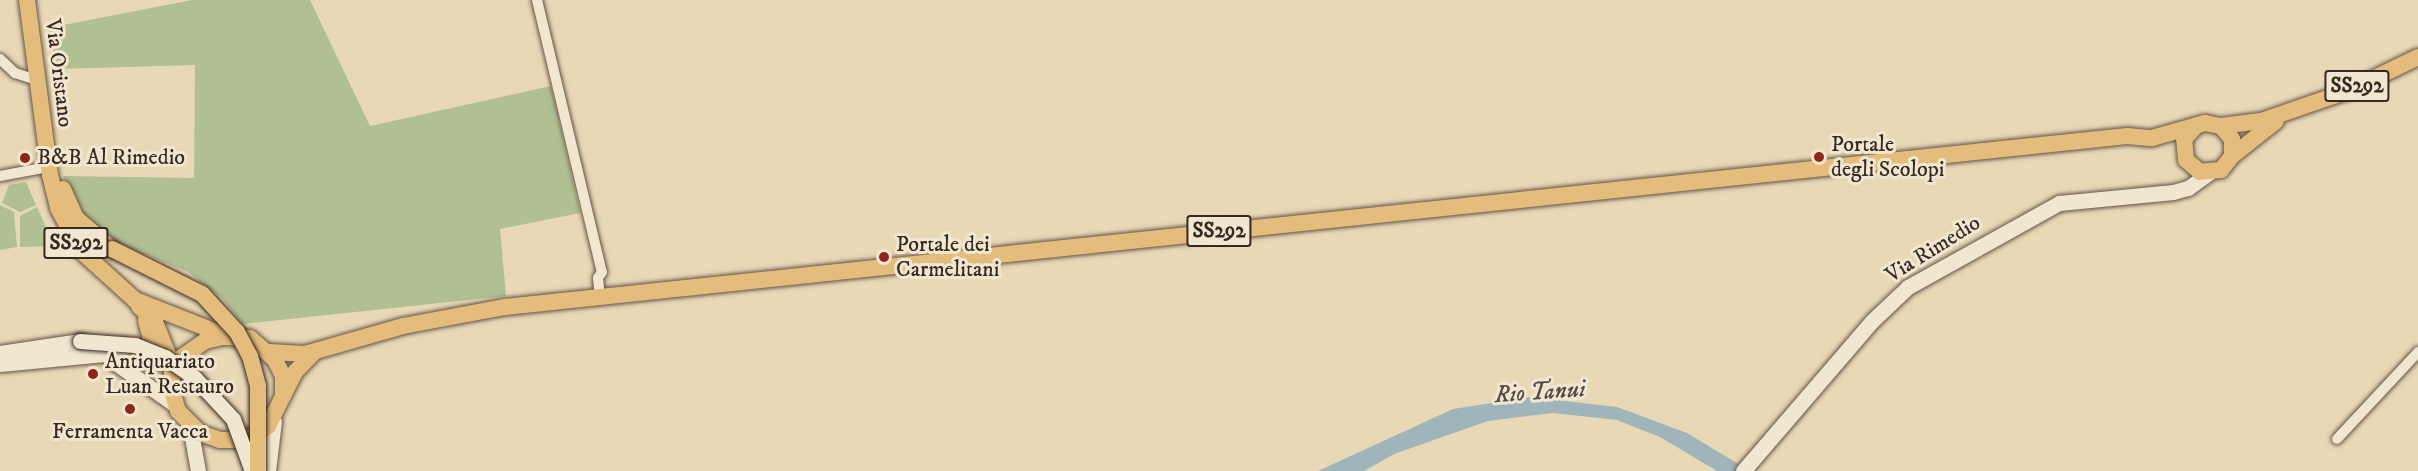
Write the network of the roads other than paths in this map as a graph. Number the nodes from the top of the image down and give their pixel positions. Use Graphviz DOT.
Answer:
graph roads {
  1 [pos="27,0"];
  2 [pos="537,0"];
  3 [pos="2418,57"];
  4 [pos="0,59"];
  5 [pos="36,80"];
  6 [pos="2294,109"];
  7 [pos="2197,125"];
  8 [pos="2222,126"];
  9 [pos="2152,138"];
  10 [pos="45,147"];
  11 [pos="2232,156"];
  12 [pos="2188,162"];
  13 [pos="48,167"];
  14 [pos="2209,173"];
  15 [pos="0,176"];
  16 [pos="2179,189"];
  17 [pos="600,297"];
  18 [pos="138,304"];
  19 [pos="229,337"];
  20 [pos="269,352"];
  21 [pos="314,352"];
  22 [pos="2418,352"];
  23 [pos="2,354"];
  24 [pos="89,355"];
  25 [pos="134,359"];
  26 [pos="172,364"];
  27 [pos="282,402"];
  28 [pos="174,404"];
  29 [pos="274,421"];
  30 [pos="190,426"];
  31 [pos="2337,440"];
  32 [pos="198,471"];
  33 [pos="252,471"];
  34 [pos="258,471"];
  35 [pos="267,471"];
  36 [pos="1743,471"];
  1 -- 5 [label="main road, Via Oristano / SS292"];
  2 -- 17 [label="street"];
  3 -- 6 [label="main road, SS292"];
  4 -- 5 [label="street"];
  5 -- 10 [label="main road, Via Oristano / SS292"];
  6 -- 8 [label="main road, SS292"];
  6 -- 11 [label="main road, SS292"];
  7 -- 8 [label="main road, SS292"];
  7 -- 9 [label="main road, SS292"];
  7 -- 12 [label="main road"];
  8 -- 11 [label="main road"];
  9 -- 12 [label="main road, SS292"];
  9 -- 17 [label="main road, SS292"];
  10 -- 13 [label="main road, Via Oristano / SS292"];
  10 -- 34 [label="main road, bridge"];
  11 -- 14 [label="main road, SS292"];
  12 -- 14 [label="main road, SS292"];
  12 -- 16 [label="main road"];
  13 -- 15 [label="street"];
  13 -- 18 [label="main road, Via Oristano / SS292"];
  14 -- 16 [label="main road, Via Rimedio"];
  16 -- 36 [label="main road, Via Rimedio"];
  17 -- 21 [label="main road, SS292"];
  18 -- 19 [label="main road, Via Oristano / SS292"];
  18 -- 25 [label="main road"];
  18 -- 26 [label="main road, Via Oristano / SS292"];
  19 -- 20 [label="main road, SS292"];
  19 -- 26 [label="main road, SS292"];
  20 -- 21 [label="main road, SS292"];
  20 -- 27 [label="main road"];
  21 -- 27 [label="main road"];
  22 -- 31 [label="street"];
  23 -- 24 [label="main road"];
  23 -- 33 [label="main road, bridge"];
  24 -- 25 [label="main road"];
  24 -- 28 [label="main road"];
  25 -- 26 [label="main road"];
  26 -- 28 [label="main road, SS292"];
  27 -- 29 [label="main road"];
  28 -- 30 [label="main road"];
  29 -- 30 [label="main road"];
  29 -- 35 [label="main road"];
  30 -- 32 [label="main road"];
}
